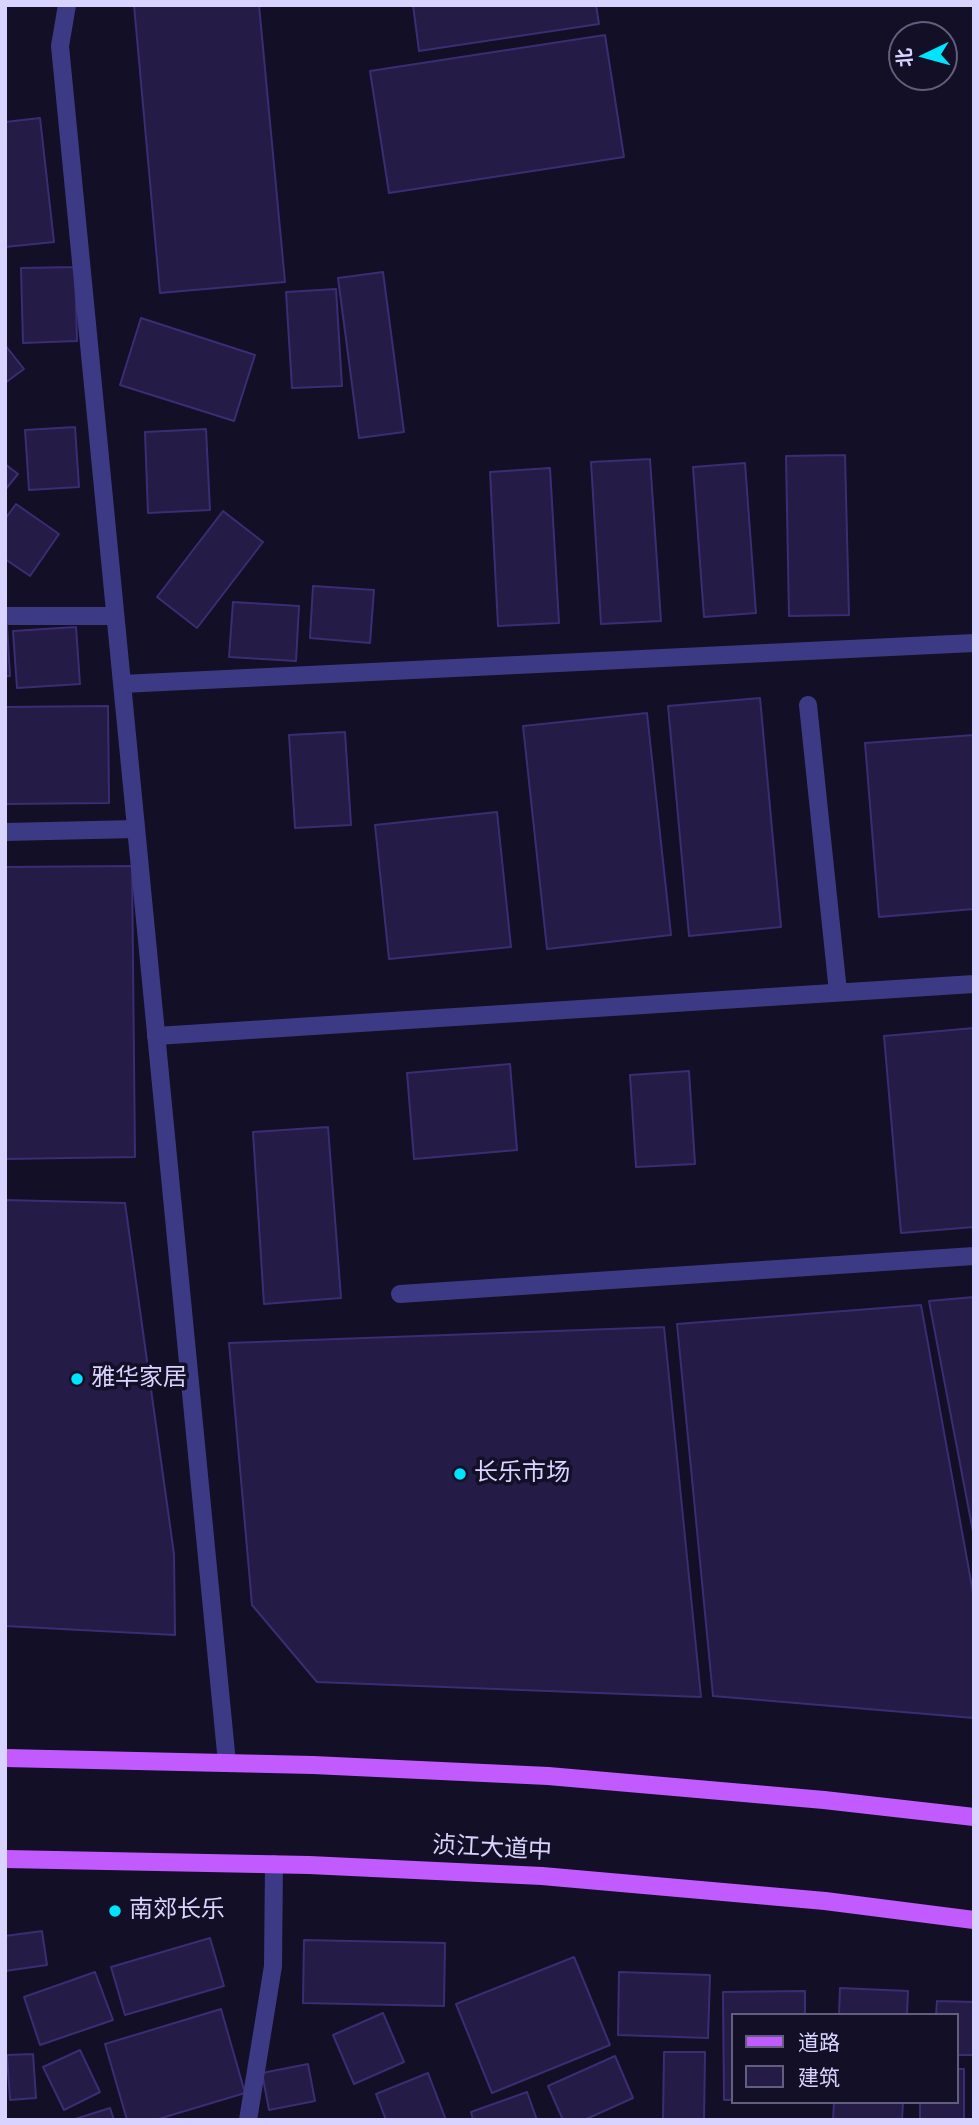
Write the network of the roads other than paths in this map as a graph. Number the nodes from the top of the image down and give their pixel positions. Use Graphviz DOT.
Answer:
graph roads {
  1 [pos="67,5"];
  2 [pos="6,614"];
  3 [pos="115,616"];
  4 [pos="974,643"];
  5 [pos="122,684"];
  6 [pos="808,705"];
  7 [pos="136,829"];
  8 [pos="5,832"];
  9 [pos="974,984"];
  10 [pos="838,992"];
  11 [pos="156,1036"];
  12 [pos="974,1256"];
  13 [pos="400,1294"];
  14 [pos="5,1758"];
  15 [pos="227,1763"];
  16 [pos="974,1817"];
  17 [pos="5,1858"];
  18 [pos="274,1864"];
  19 [pos="974,1920"];
  20 [pos="248,2120"];
  1 -- 3 [label="street"];
  2 -- 3 [label="street"];
  3 -- 5 [label="street"];
  4 -- 5 [label="street"];
  5 -- 7 [label="street"];
  6 -- 10 [label="street"];
  7 -- 8 [label="street"];
  7 -- 11 [label="street"];
  9 -- 10 [label="street"];
  10 -- 11 [label="street"];
  11 -- 15 [label="street"];
  12 -- 13 [label="street"];
  14 -- 15 [label="main road"];
  15 -- 16 [label="main road"];
  17 -- 18 [label="main road, 浈江大道中"];
  18 -- 19 [label="main road, 浈江大道中"];
  18 -- 20 [label="street"];
}
